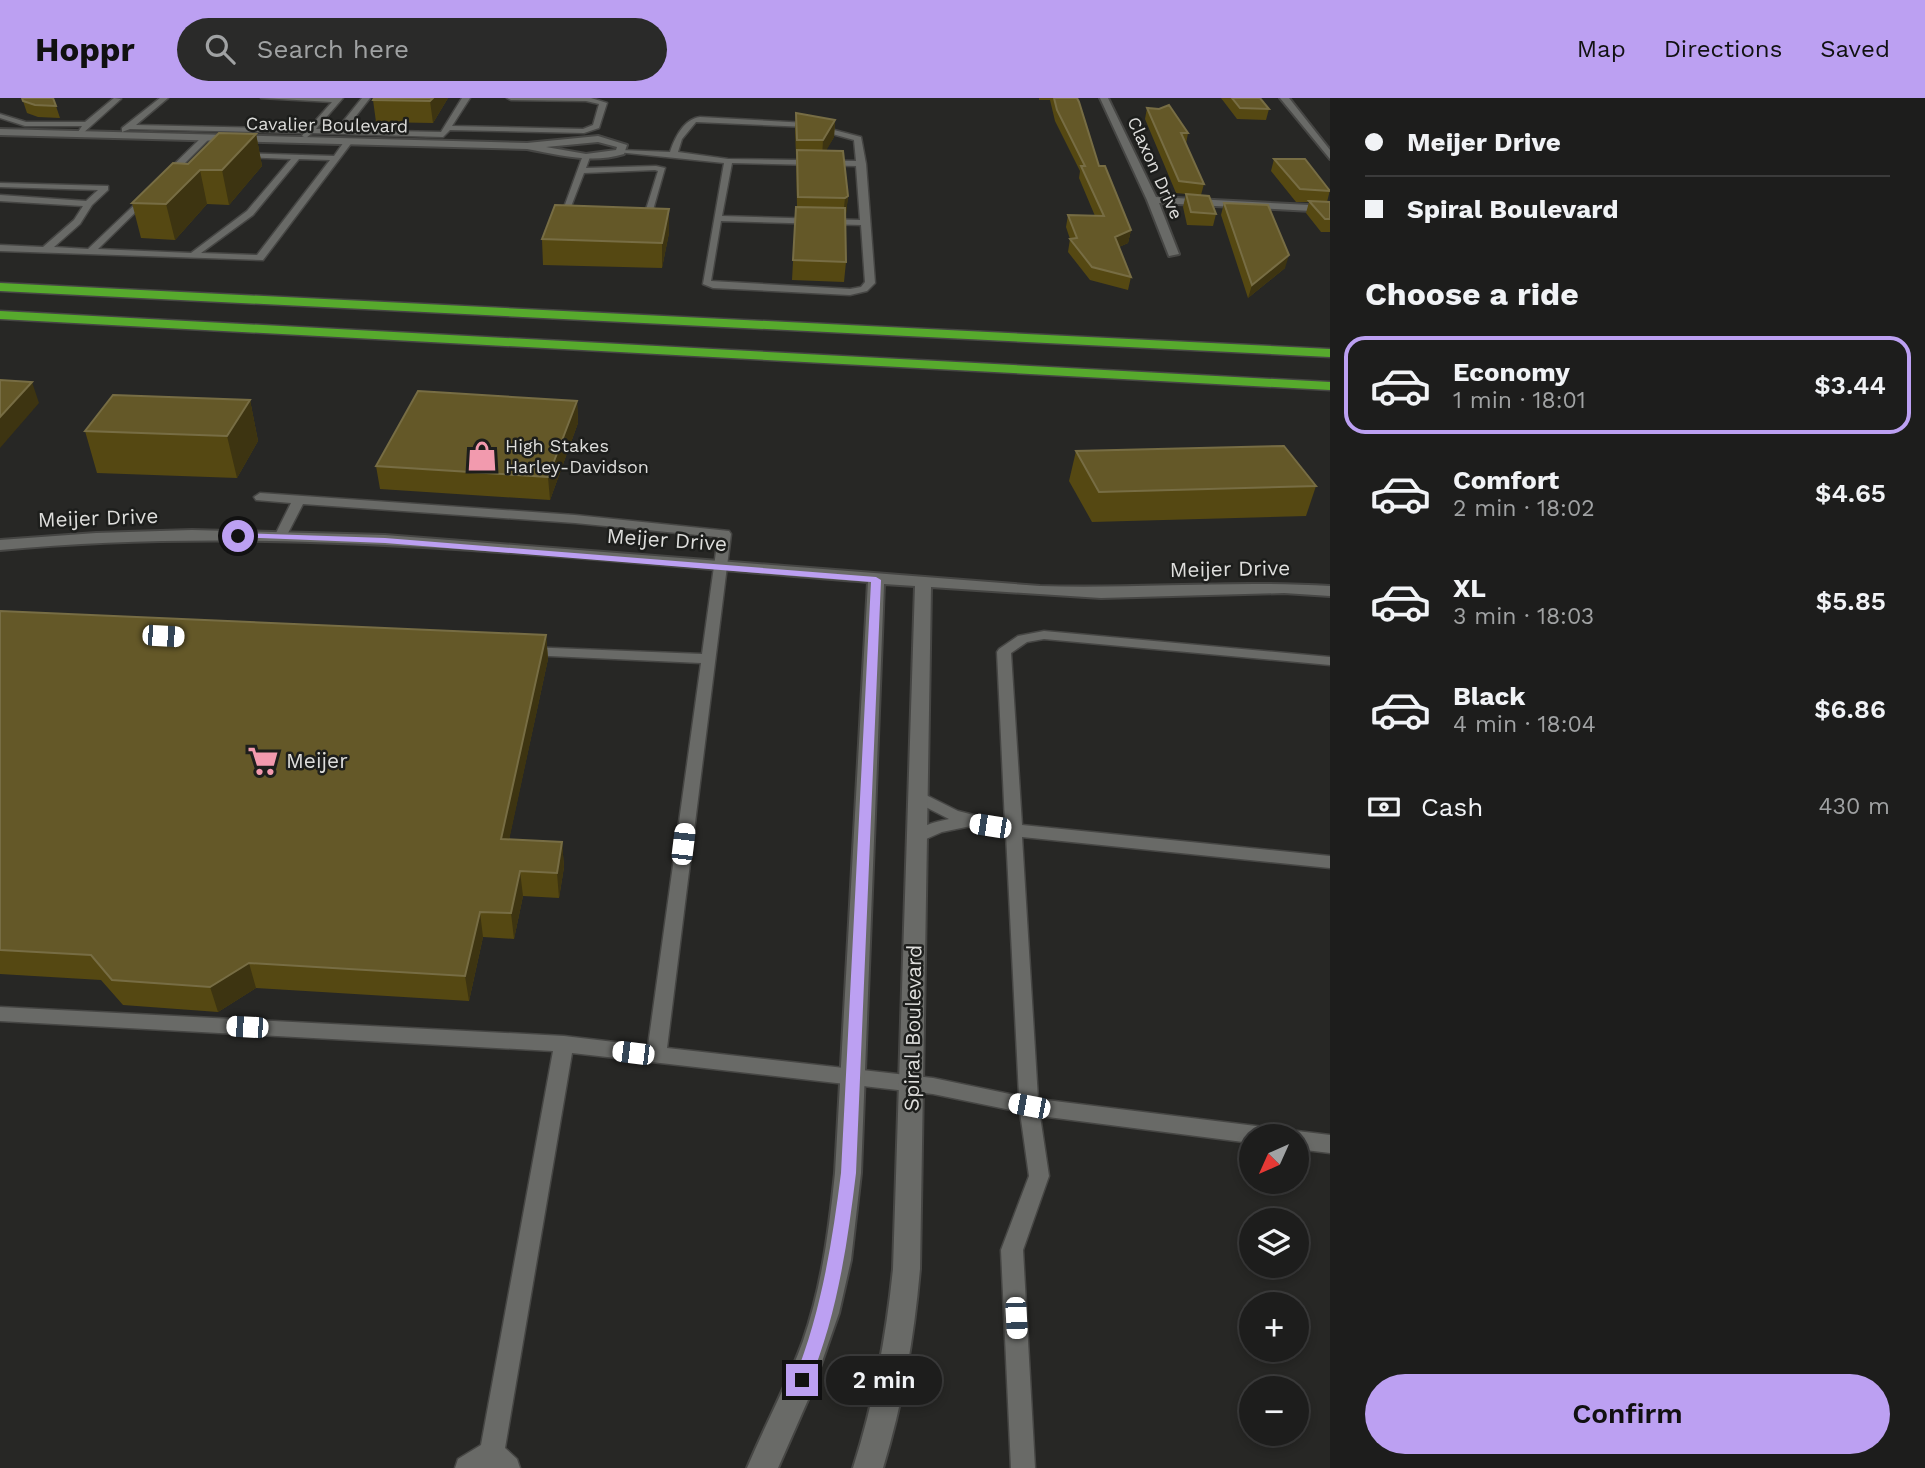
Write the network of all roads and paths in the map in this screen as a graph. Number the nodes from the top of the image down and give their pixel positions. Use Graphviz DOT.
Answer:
graph roads {
  1 [pos="164,98"];
  2 [pos="265,98"];
  3 [pos="366,98"];
  4 [pos="467,98"];
  5 [pos="511,98"];
  6 [pos="1104,98"];
  7 [pos="1284,98"];
  8 [pos="117,99"];
  9 [pos="338,99"];
  10 [pos="0,116"];
  11 [pos="87,124"];
  12 [pos="129,127"];
  13 [pos="310,130"];
  14 [pos="340,131"];
  15 [pos="445,131"];
  16 [pos="4,132"];
  17 [pos="80,134"];
  18 [pos="119,135"];
  19 [pos="205,138"];
  20 [pos="0,139"];
  21 [pos="302,140"];
  22 [pos="349,141"];
  23 [pos="438,143"];
  24 [pos="527,146"];
  25 [pos="621,152"];
  26 [pos="191,153"];
  27 [pos="205,154"];
  28 [pos="673,154"];
  29 [pos="231,155"];
  30 [pos="1330,156"];
  31 [pos="297,157"];
  32 [pos="586,157"];
  33 [pos="336,158"];
  34 [pos="728,161"];
  35 [pos="862,164"];
  36 [pos="581,171"];
  37 [pos="0,185"];
  38 [pos="0,198"];
  39 [pos="1152,200"];
  40 [pos="88,204"];
  41 [pos="1330,209"];
  42 [pos="718,218"];
  43 [pos="572,219"];
  44 [pos="635,221"];
  45 [pos="866,223"];
  46 [pos="0,248"];
  47 [pos="45,250"];
  48 [pos="90,252"];
  49 [pos="1173,254"];
  50 [pos="193,256"];
  51 [pos="0,277"];
  52 [pos="0,287"];
  53 [pos="96,292"];
  54 [pos="0,316"];
  55 [pos="0,330"];
  56 [pos="1330,353"];
  57 [pos="852,360"];
  58 [pos="1330,386"];
  59 [pos="260,497"];
  60 [pos="298,501"];
  61 [pos="281,536"];
  62 [pos="0,545"];
  63 [pos="720,565"];
  64 [pos="876,580"];
  65 [pos="923,583"];
  66 [pos="1330,591"];
  67 [pos="513,651"];
  68 [pos="708,659"];
  69 [pos="1330,661"];
  70 [pos="918,796"];
  71 [pos="967,822"];
  72 [pos="1014,830"];
  73 [pos="917,836"];
  74 [pos="1330,862"];
  75 [pos="0,1014"];
  76 [pos="564,1044"];
  77 [pos="656,1056"];
  78 [pos="853,1079"];
  79 [pos="911,1085"];
  80 [pos="1029,1106"];
  81 [pos="1239,1133"];
  82 [pos="1309,1141"];
  83 [pos="1330,1144"];
  84 [pos="500,1460"];
  85 [pos="467,1468"];
  86 [pos="762,1468"];
  87 [pos="868,1468"];
  88 [pos="1023,1468"];
  1 -- 12 [label="lane"];
  2 -- 9 [label="lane"];
  3 -- 14 [label="lane"];
  4 -- 15 [label="lane"];
  5 -- 15 [label="lane"];
  6 -- 39 [label="street, Claxon Drive"];
  7 -- 30 [label="street"];
  8 -- 11 [label="lane"];
  9 -- 13 [label="lane"];
  10 -- 11 [label="lane"];
  11 -- 17 [label="lane"];
  12 -- 13 [label="lane"];
  12 -- 18 [label="lane"];
  13 -- 14 [label="lane"];
  13 -- 21 [label="lane"];
  14 -- 15 [label="lane"];
  15 -- 23 [label="lane"];
  16 -- 17 [label="street, Cavalier Boulevard"];
  16 -- 20 [label="lane"];
  17 -- 18 [label="street, Cavalier Boulevard"];
  18 -- 19 [label="street, Cavalier Boulevard"];
  19 -- 21 [label="street, Cavalier Boulevard"];
  19 -- 26 [label="lane"];
  21 -- 22 [label="street, Cavalier Boulevard"];
  22 -- 23 [label="street, Cavalier Boulevard"];
  22 -- 33 [label="lane"];
  23 -- 24 [label="street, Cavalier Boulevard"];
  24 -- 25 [label="street, Cavalier Boulevard"];
  24 -- 32 [label="street, Cavalier Boulevard"];
  25 -- 28 [label="lane"];
  25 -- 32 [label="street, Cavalier Boulevard"];
  26 -- 27 [label="lane"];
  26 -- 48 [label="lane"];
  28 -- 34 [label="lane"];
  28 -- 35 [label="lane"];
  29 -- 31 [label="lane"];
  31 -- 33 [label="lane"];
  31 -- 50 [label="lane"];
  32 -- 36 [label="lane"];
  33 -- 50 [label="lane"];
  34 -- 35 [label="lane"];
  34 -- 42 [label="lane"];
  35 -- 45 [label="lane"];
  36 -- 43 [label="lane"];
  36 -- 44 [label="lane"];
  37 -- 40 [label="lane"];
  38 -- 40 [label="lane"];
  39 -- 41 [label="street"];
  39 -- 49 [label="street, Claxon Drive"];
  40 -- 47 [label="lane"];
  42 -- 45 [label="lane"];
  42 -- 45 [label="lane"];
  46 -- 47 [label="lane"];
  47 -- 48 [label="lane"];
  48 -- 50 [label="lane"];
  51 -- 53 [label="highway"];
  52 -- 53 [label="highway"];
  53 -- 56 [label="highway"];
  54 -- 57 [label="highway"];
  55 -- 57 [label="highway"];
  57 -- 58 [label="highway"];
  59 -- 60 [label="lane"];
  60 -- 61 [label="lane"];
  60 -- 63 [label="lane"];
  61 -- 62 [label="street, Meijer Drive"];
  61 -- 63 [label="street, Meijer Drive"];
  63 -- 64 [label="street, Meijer Drive"];
  63 -- 68 [label="lane"];
  64 -- 65 [label="street, Meijer Drive"];
  64 -- 78 [label="street"];
  65 -- 66 [label="street, Meijer Drive"];
  65 -- 70 [label="street, Spiral Boulevard"];
  67 -- 68 [label="lane"];
  68 -- 77 [label="lane"];
  69 -- 72 [label="lane"];
  70 -- 71 [label="lane"];
  70 -- 73 [label="street, Spiral Boulevard"];
  71 -- 72 [label="lane"];
  71 -- 73 [label="lane"];
  72 -- 74 [label="lane"];
  72 -- 80 [label="lane"];
  73 -- 79 [label="street, Spiral Boulevard"];
  75 -- 76 [label="lane"];
  76 -- 77 [label="lane"];
  76 -- 84 [label="lane"];
  77 -- 78 [label="lane"];
  78 -- 79 [label="lane"];
  78 -- 86 [label="street"];
  79 -- 80 [label="lane"];
  79 -- 87 [label="street, Spiral Boulevard"];
  80 -- 81 [label="lane"];
  80 -- 88 [label="lane"];
  82 -- 83 [label="lane"];
  84 -- 85 [label="lane"];
}
